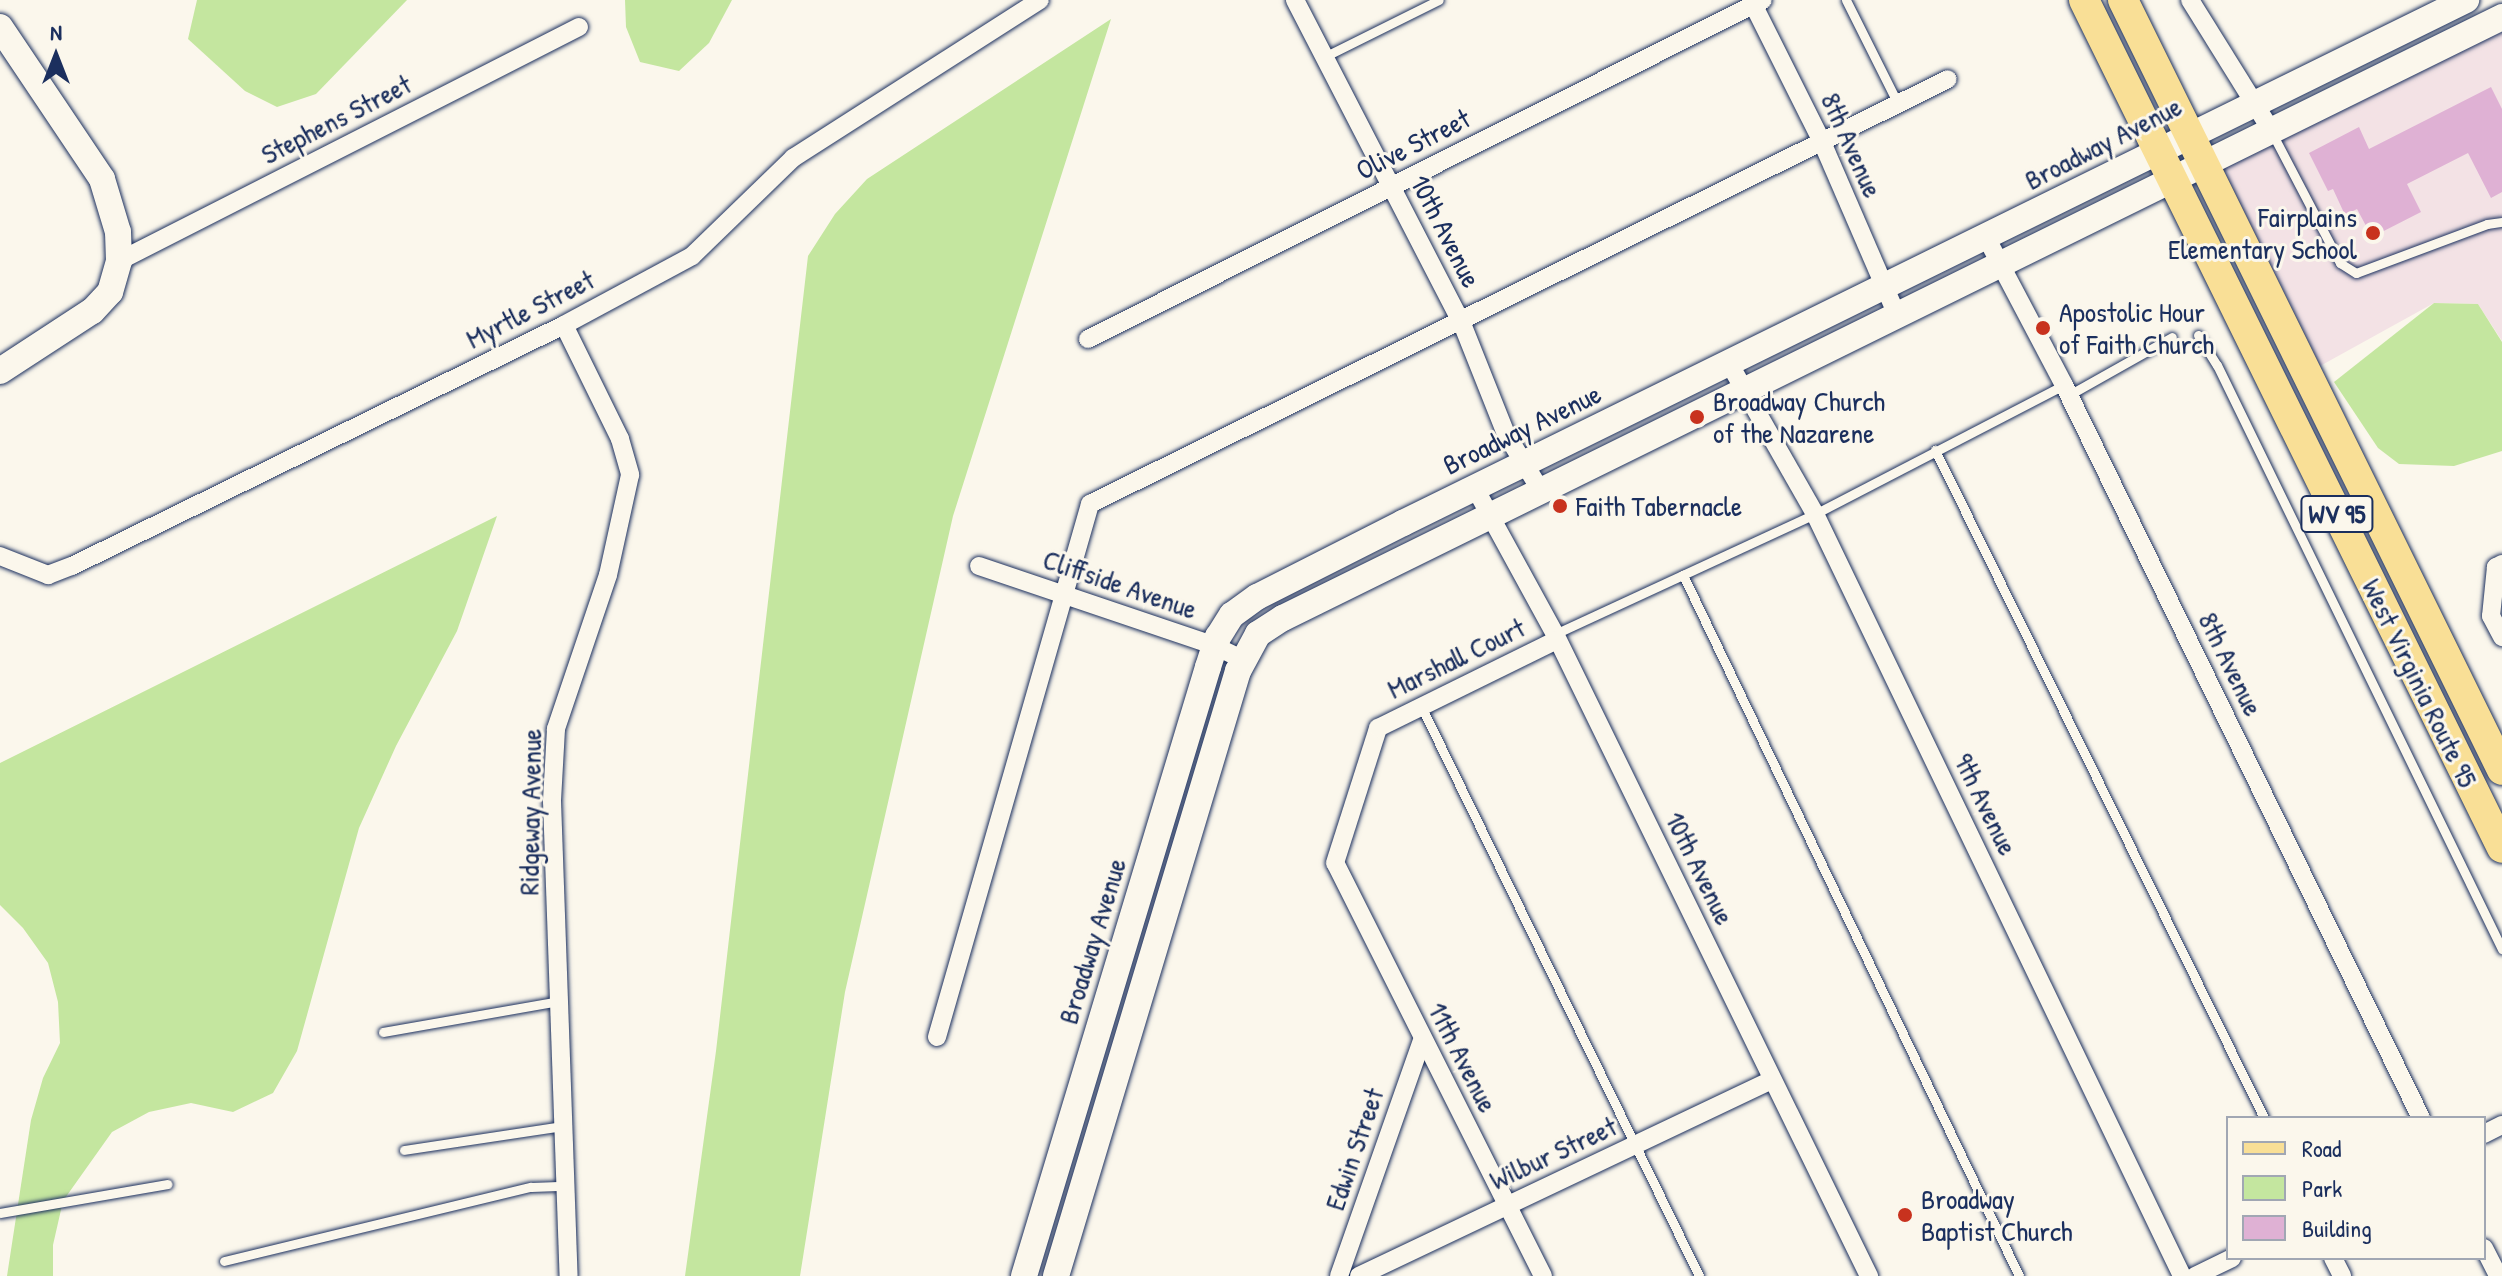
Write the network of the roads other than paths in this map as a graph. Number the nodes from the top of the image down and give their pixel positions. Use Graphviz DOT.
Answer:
graph roads {
  1 [pos="1040,0"];
  2 [pos="1295,0"];
  3 [pos="1439,0"];
  4 [pos="1846,0"];
  5 [pos="2084,0"];
  6 [pos="2123,0"];
  7 [pos="2190,0"];
  8 [pos="2466,0"];
  9 [pos="1756,2"];
  10 [pos="2502,17"];
  11 [pos="0,27"];
  12 [pos="579,27"];
  13 [pos="1324,57"];
  14 [pos="1948,79"];
  15 [pos="2257,103"];
  16 [pos="1898,104"];
  17 [pos="2271,130"];
  18 [pos="2189,136"];
  19 [pos="1822,142"];
  20 [pos="2158,151"];
  21 [pos="2203,164"];
  22 [pos="2172,180"];
  23 [pos="1391,187"];
  24 [pos="2502,222"];
  25 [pos="1986,237"];
  26 [pos="119,261"];
  27 [pos="2000,264"];
  28 [pos="1883,287"];
  29 [pos="1897,315"];
  30 [pos="1461,321"];
  31 [pos="564,325"];
  32 [pos="2198,335"];
  33 [pos="2172,337"];
  34 [pos="1088,339"];
  35 [pos="1729,363"];
  36 [pos="0,371"];
  37 [pos="1744,390"];
  38 [pos="2067,390"];
  39 [pos="1935,450"];
  40 [pos="1526,463"];
  41 [pos="1475,488"];
  42 [pos="1541,491"];
  43 [pos="1815,514"];
  44 [pos="1489,516"];
  45 [pos="0,556"];
  46 [pos="2499,565"];
  47 [pos="979,566"];
  48 [pos="1683,575"];
  49 [pos="1066,595"];
  50 [pos="1556,637"];
  51 [pos="2502,637"];
  52 [pos="1215,646"];
  53 [pos="1242,659"];
  54 [pos="1421,706"];
  55 [pos="2502,770"];
  56 [pos="2502,848"];
  57 [pos="1335,863"];
  58 [pos="2502,949"];
  59 [pos="558,1001"];
  60 [pos="383,1032"];
  61 [pos="937,1037"];
  62 [pos="1422,1040"];
  63 [pos="1771,1080"];
  64 [pos="2263,1116"];
  65 [pos="2420,1116"];
  66 [pos="563,1126"];
  67 [pos="1634,1145"];
  68 [pos="404,1150"];
  69 [pos="168,1184"];
  70 [pos="565,1186"];
  71 [pos="1508,1205"];
  72 [pos="0,1213"];
  73 [pos="2486,1252"];
  74 [pos="2228,1260"];
  75 [pos="224,1261"];
  76 [pos="1378,1272"];
  77 [pos="569,1276"];
  78 [pos="1024,1276"];
  79 [pos="1056,1276"];
  80 [pos="1339,1276"];
  81 [pos="1359,1276"];
  82 [pos="1543,1276"];
  83 [pos="1699,1276"];
  84 [pos="1869,1276"];
  85 [pos="2019,1276"];
  86 [pos="2182,1276"];
  87 [pos="2195,1276"];
  88 [pos="2498,1276"];
  1 -- 31 [label="street, Myrtle Street"];
  2 -- 13 [label="street, 10th Avenue"];
  3 -- 13 [label="lane"];
  4 -- 16 [label="lane"];
  5 -- 20 [label="main road, West Virginia Route 95 / WV 95"];
  6 -- 18 [label="main road, West Virginia Route 95 / WV 95"];
  7 -- 15 [label="street"];
  8 -- 15 [label="main road, Broadway Avenue"];
  9 -- 19 [label="street, 8th Avenue"];
  9 -- 23 [label="street, Olive Street"];
  10 -- 17 [label="main road"];
  11 -- 26 [label="main road"];
  12 -- 26 [label="street, Stephens Street"];
  13 -- 23 [label="street, 10th Avenue"];
  14 -- 16 [label="street"];
  15 -- 17 [label="street"];
  15 -- 18 [label="main road, Broadway Avenue"];
  16 -- 19 [label="street"];
  17 -- 21 [label="main road"];
  17 -- 24 [label="lane"];
  18 -- 20 [label="main road, Broadway Avenue"];
  18 -- 21 [label="main road, West Virginia Route 95 / WV 95"];
  19 -- 28 [label="street, 8th Avenue"];
  19 -- 30 [label="street"];
  20 -- 22 [label="main road, West Virginia Route 95 / WV 95"];
  20 -- 25 [label="main road, Broadway Avenue"];
  21 -- 22 [label="main road"];
  21 -- 55 [label="main road, West Virginia Route 95 / WV 95"];
  22 -- 27 [label="main road"];
  22 -- 56 [label="main road, West Virginia Route 95 / WV 95"];
  23 -- 30 [label="street, 10th Avenue"];
  23 -- 34 [label="street, Olive Street"];
  25 -- 27 [label="street, 8th Avenue"];
  25 -- 28 [label="main road, Broadway Avenue"];
  26 -- 36 [label="main road"];
  27 -- 29 [label="main road"];
  27 -- 38 [label="street, 8th Avenue"];
  28 -- 29 [label="street, 8th Avenue"];
  28 -- 35 [label="main road, Broadway Avenue"];
  29 -- 37 [label="main road"];
  30 -- 40 [label="street, 10th Avenue"];
  30 -- 49 [label="street"];
  31 -- 45 [label="street, Myrtle Street"];
  31 -- 59 [label="street, Ridgeway Avenue"];
  32 -- 58 [label="lane"];
  33 -- 38 [label="lane"];
  35 -- 37 [label="street, 9th Avenue"];
  35 -- 40 [label="main road, Broadway Avenue"];
  37 -- 42 [label="main road"];
  37 -- 43 [label="street, 9th Avenue"];
  38 -- 39 [label="lane"];
  38 -- 65 [label="street, 8th Avenue"];
  39 -- 43 [label="lane"];
  39 -- 64 [label="lane"];
  40 -- 41 [label="main road, Broadway Avenue"];
  40 -- 42 [label="street, 10th Avenue"];
  41 -- 44 [label="street, 10th Avenue"];
  41 -- 52 [label="main road, Broadway Avenue"];
  42 -- 44 [label="main road"];
  43 -- 48 [label="lane"];
  43 -- 86 [label="street, 9th Avenue"];
  44 -- 50 [label="street, 10th Avenue"];
  44 -- 53 [label="main road"];
  46 -- 51 [label="street"];
  47 -- 49 [label="street, Cliffside Avenue"];
  48 -- 50 [label="lane"];
  48 -- 85 [label="lane"];
  49 -- 52 [label="street, Cliffside Avenue"];
  49 -- 61 [label="street"];
  50 -- 54 [label="street, Marshall Court"];
  50 -- 63 [label="street, 10th Avenue"];
  52 -- 53 [label="street, Cliffside Avenue"];
  52 -- 78 [label="main road, Broadway Avenue"];
  53 -- 79 [label="main road"];
  54 -- 57 [label="street, Marshall Court"];
  54 -- 67 [label="lane"];
  57 -- 62 [label="street, 11th Avenue"];
  59 -- 60 [label="lane"];
  59 -- 66 [label="street, Ridgeway Avenue"];
  62 -- 71 [label="street, 11th Avenue"];
  62 -- 80 [label="street, Edwin Street"];
  63 -- 67 [label="street, Wilbur Street"];
  63 -- 84 [label="street, 10th Avenue"];
  66 -- 68 [label="lane"];
  66 -- 70 [label="street, Ridgeway Avenue"];
  67 -- 71 [label="street, Wilbur Street"];
  67 -- 83 [label="lane"];
  69 -- 72 [label="lane"];
  70 -- 75 [label="lane"];
  70 -- 77 [label="street, Ridgeway Avenue"];
  71 -- 76 [label="street, Wilbur Street"];
  71 -- 82 [label="street, 11th Avenue"];
  73 -- 88 [label="street"];
  74 -- 87 [label="street"];
  76 -- 81 [label="street, Wilbur Street"];
}
